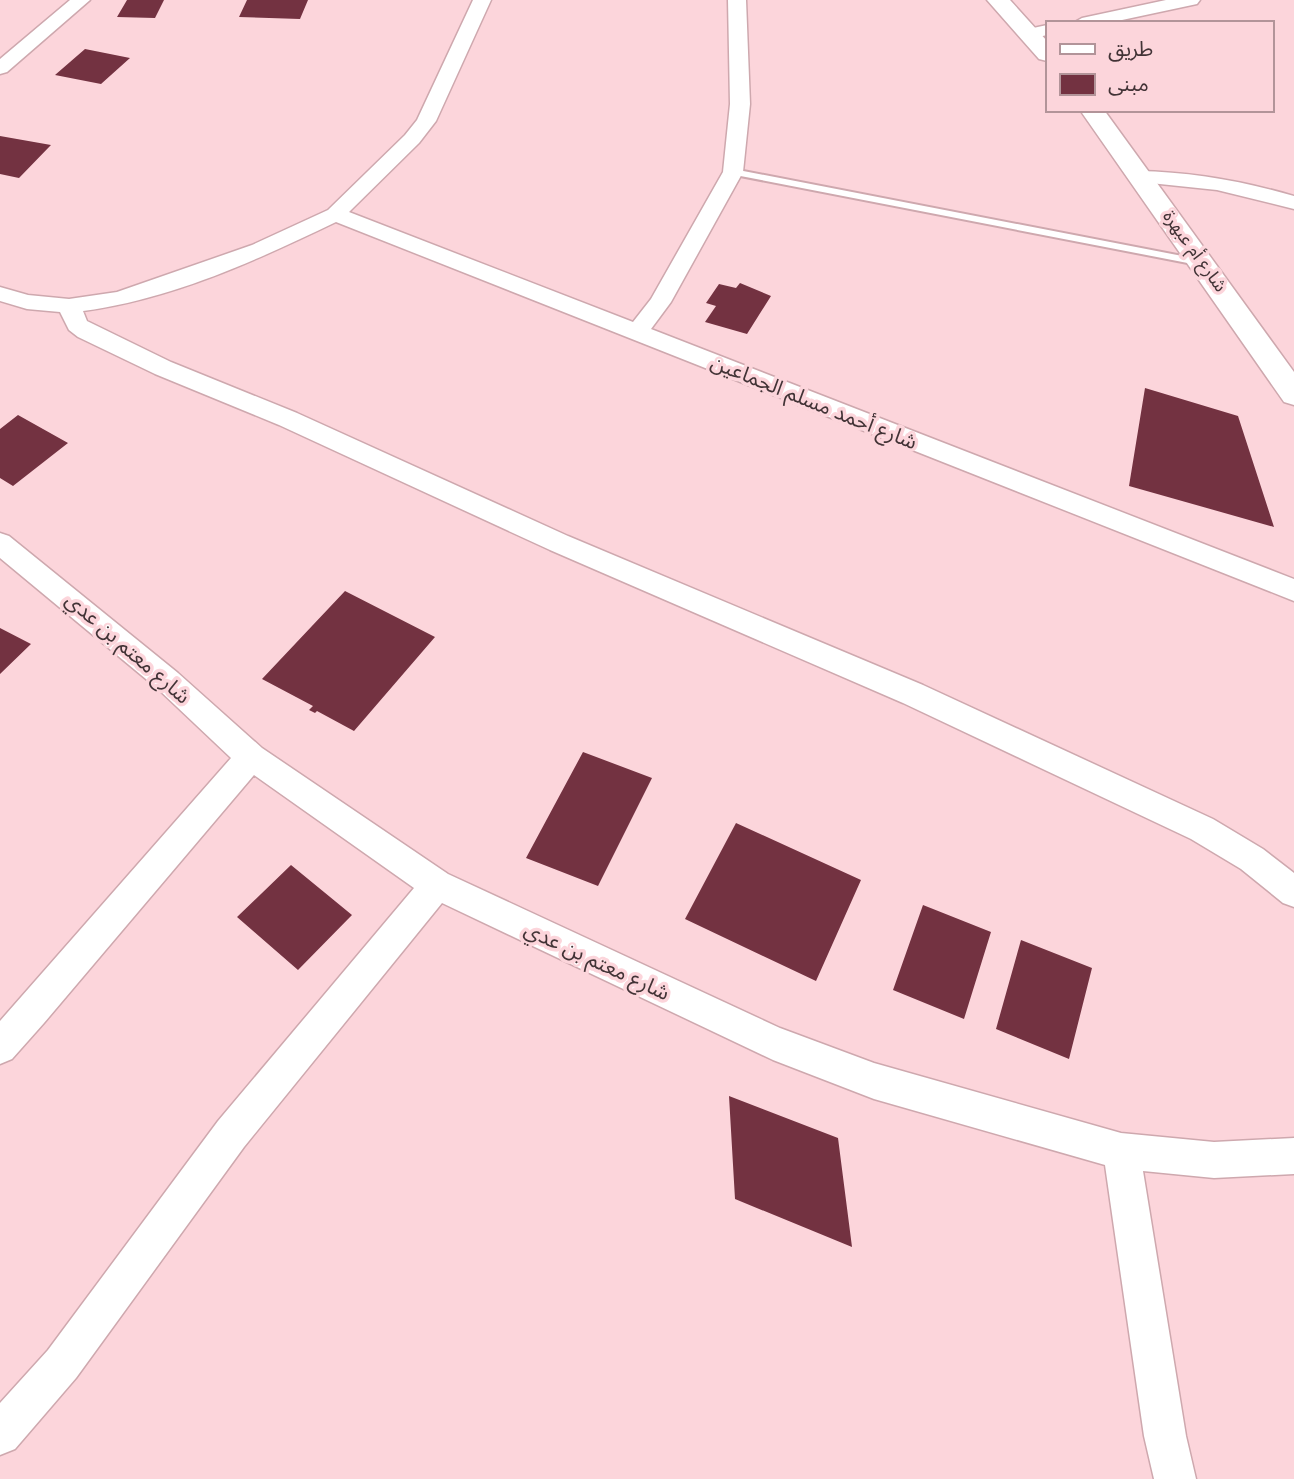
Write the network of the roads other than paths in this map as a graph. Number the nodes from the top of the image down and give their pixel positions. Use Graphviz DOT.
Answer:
graph roads {
  1 [pos="81,0"];
  2 [pos="482,0"];
  3 [pos="737,0"];
  4 [pos="998,0"];
  5 [pos="1013,0"];
  6 [pos="1191,0"];
  7 [pos="1091,21"];
  8 [pos="1033,29"];
  9 [pos="1046,52"];
  10 [pos="0,68"];
  11 [pos="1093,112"];
  12 [pos="733,172"];
  13 [pos="1138,177"];
  14 [pos="1294,203"];
  15 [pos="335,215"];
  16 [pos="1204,263"];
  17 [pos="0,293"];
  18 [pos="69,306"];
  19 [pos="638,331"];
  20 [pos="1294,395"];
  21 [pos="0,543"];
  22 [pos="1294,590"];
  23 [pos="251,757"];
  24 [pos="437,885"];
  25 [pos="1294,892"];
  26 [pos="0,1047"];
  27 [pos="1121,1151"];
  28 [pos="1294,1156"];
  29 [pos="0,1434"];
  30 [pos="1175,1479"];
  1 -- 10 [label="street"];
  2 -- 15 [label="street"];
  3 -- 12 [label="street"];
  4 -- 8 [label="street"];
  5 -- 8 [label="street"];
  6 -- 7 [label="street"];
  8 -- 9 [label="street"];
  11 -- 13 [label="street, شارع أم عبهرة"];
  12 -- 16 [label="lane"];
  12 -- 19 [label="street"];
  13 -- 14 [label="street"];
  13 -- 16 [label="street, شارع أم عبهرة"];
  15 -- 18 [label="street"];
  15 -- 19 [label="street, شارع أحمد مسلم الجماعين"];
  16 -- 20 [label="street, شارع أم عبهرة"];
  17 -- 18 [label="street"];
  18 -- 25 [label="street"];
  19 -- 22 [label="street, شارع أحمد مسلم الجماعين"];
  21 -- 23 [label="street, شارع معتم بن عدي"];
  23 -- 24 [label="street, شارع معتم بن عدي"];
  23 -- 26 [label="street"];
  24 -- 27 [label="street, شارع معتم بن عدي"];
  24 -- 29 [label="street"];
  27 -- 28 [label="street, شارع معتم بن عدي"];
  27 -- 30 [label="street"];
}
